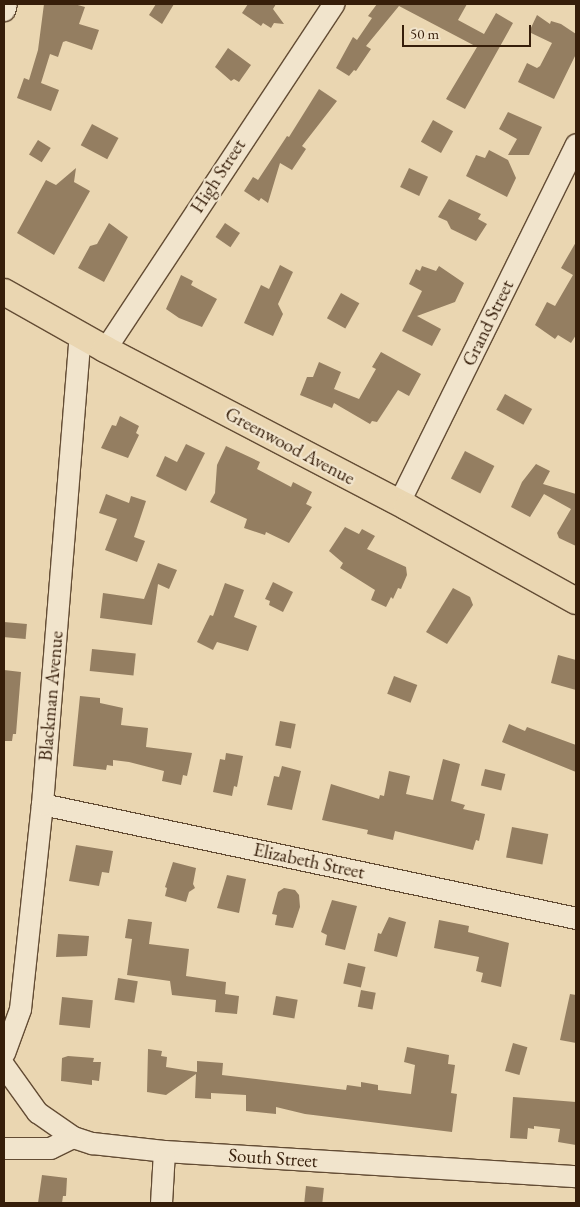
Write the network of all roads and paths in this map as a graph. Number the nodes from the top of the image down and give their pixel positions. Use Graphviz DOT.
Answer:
graph roads {
  1 [pos="6,4"];
  2 [pos="333,4"];
  3 [pos="4,10"];
  4 [pos="576,144"];
  5 [pos="4,292"];
  6 [pos="80,335"];
  7 [pos="105,349"];
  8 [pos="399,502"];
  9 [pos="576,601"];
  10 [pos="42,804"];
  11 [pos="576,918"];
  12 [pos="4,1053"];
  13 [pos="4,1066"];
  14 [pos="72,1137"];
  15 [pos="4,1148"];
  16 [pos="164,1151"];
  17 [pos="576,1176"];
  18 [pos="161,1203"];
  1 -- 3 [label="street"];
  2 -- 7 [label="street, High Street"];
  4 -- 8 [label="street, Grand Street"];
  5 -- 6 [label="main road, Greenwood Avenue"];
  6 -- 7 [label="main road, Greenwood Avenue"];
  6 -- 10 [label="street, Blackman Avenue"];
  7 -- 8 [label="main road, Greenwood Avenue"];
  8 -- 9 [label="main road, Greenwood Avenue"];
  10 -- 11 [label="street, Elizabeth Street"];
  10 -- 12 [label="street, Blackman Avenue"];
  13 -- 14 [label="street, South Street"];
  14 -- 15 [label="street"];
  14 -- 16 [label="street, South Street"];
  16 -- 17 [label="street, South Street"];
  16 -- 18 [label="street"];
}
